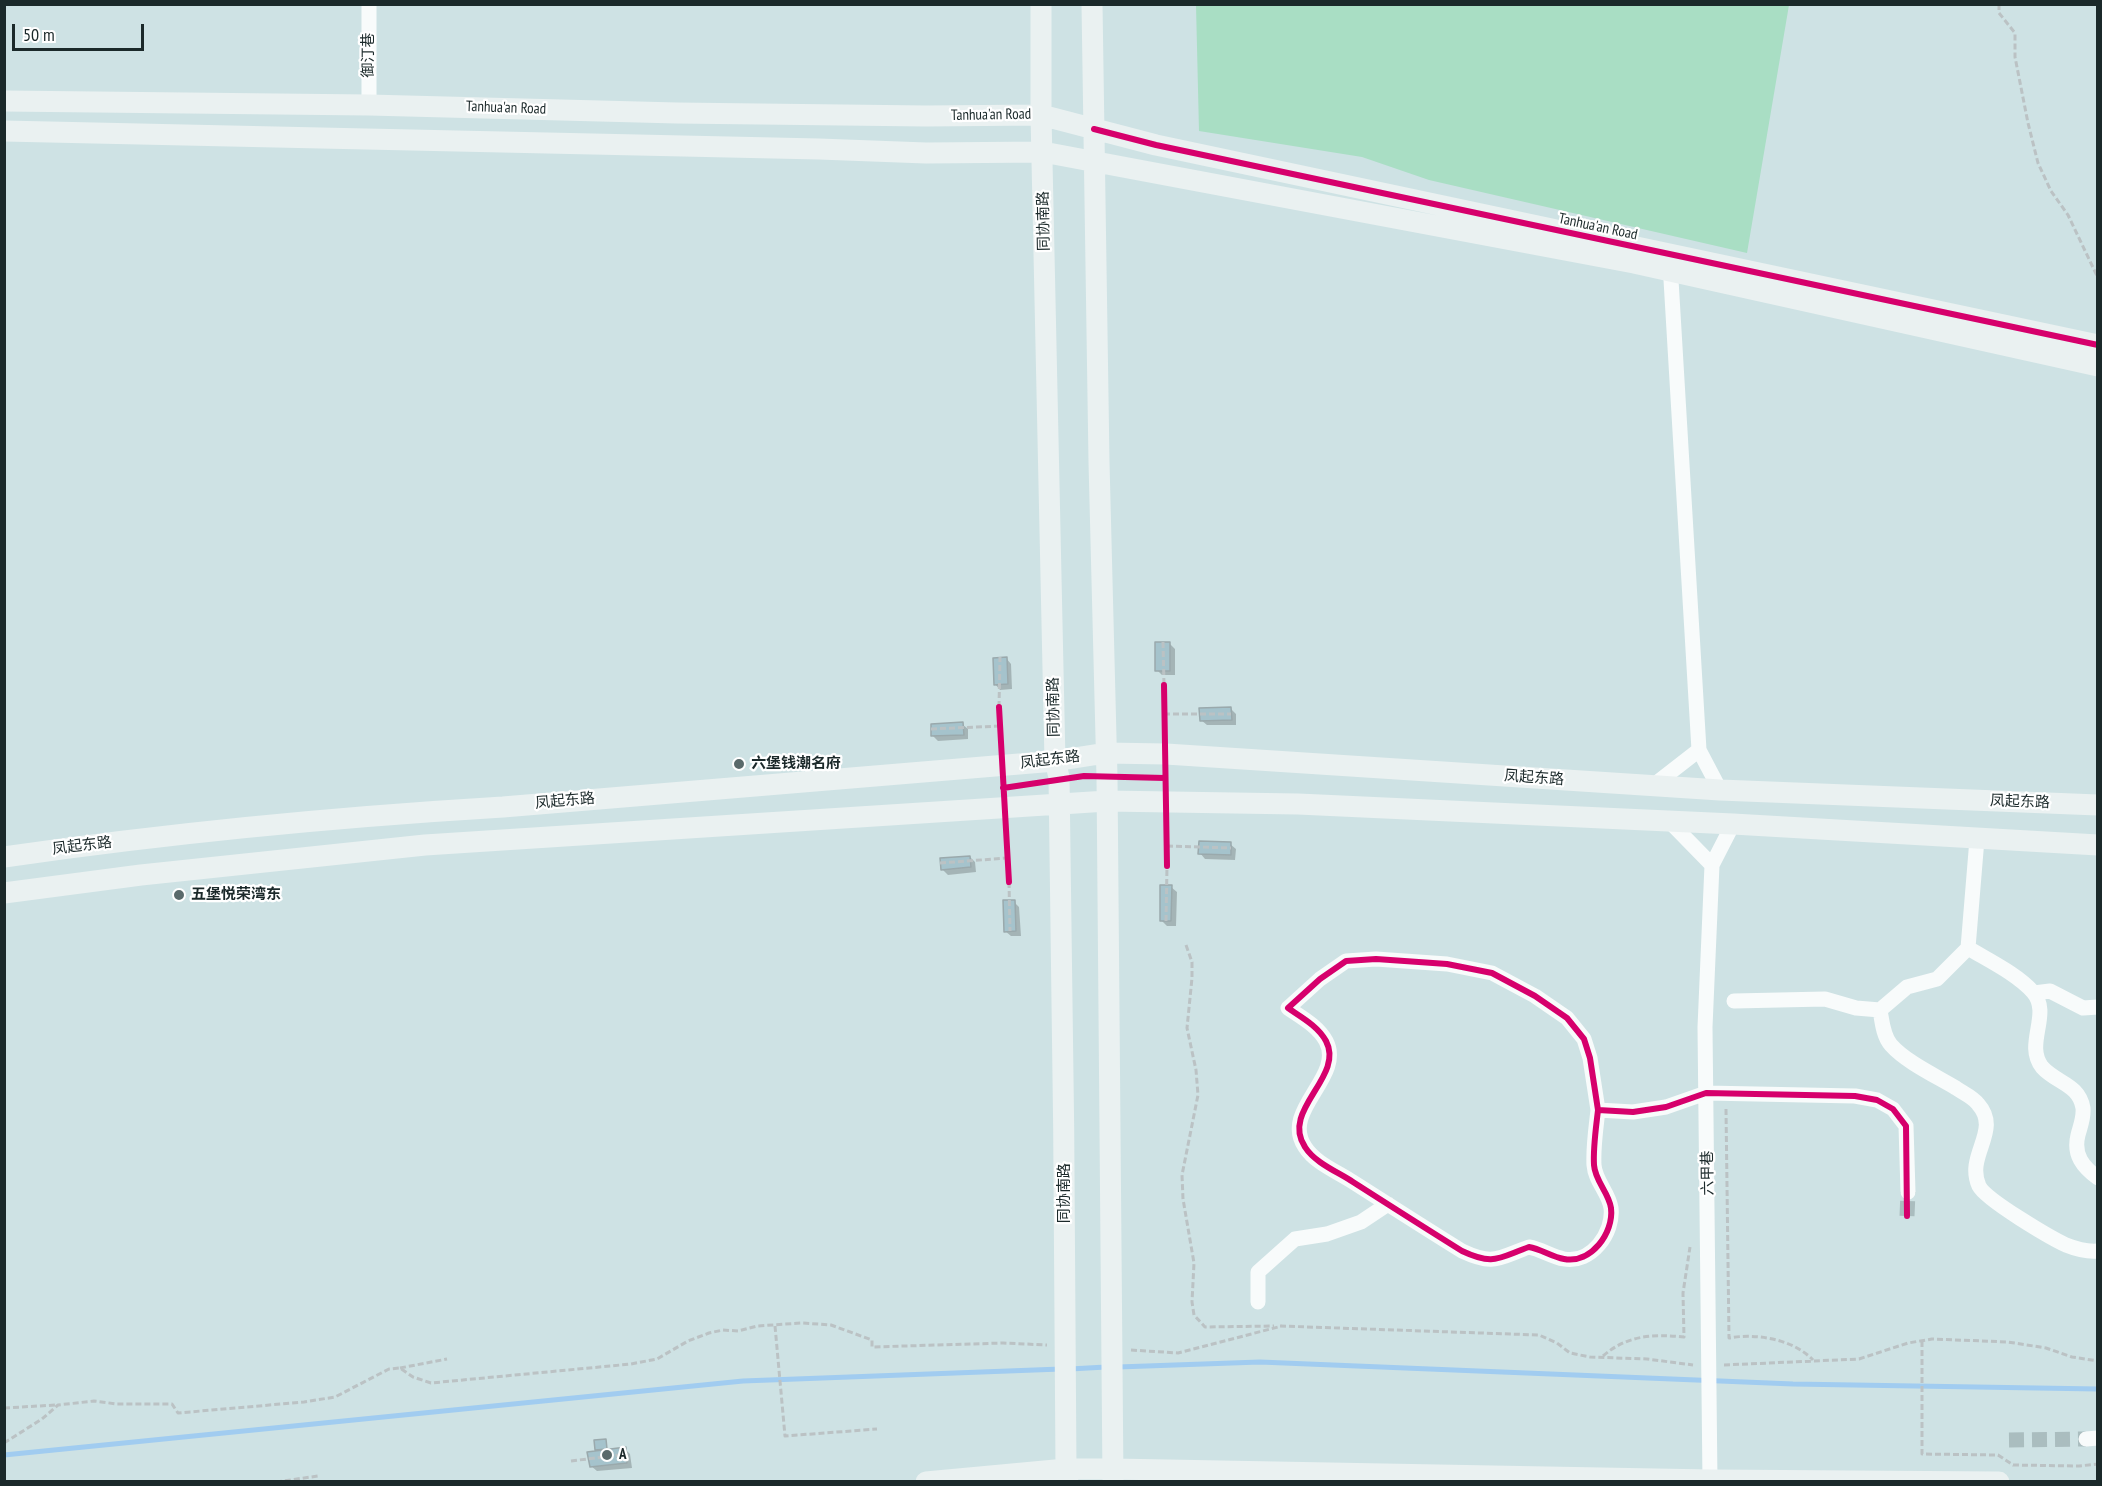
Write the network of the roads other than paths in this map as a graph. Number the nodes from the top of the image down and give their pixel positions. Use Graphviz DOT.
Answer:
graph roads {
  1 [pos="369,4"];
  2 [pos="1041,4"];
  3 [pos="1092,4"];
  4 [pos="4,101"];
  5 [pos="369,105"];
  6 [pos="1041,115"];
  7 [pos="1094,129"];
  8 [pos="4,131"];
  9 [pos="1043,152"];
  10 [pos="1094,161"];
  11 [pos="1670,262"];
  12 [pos="2097,345"];
  13 [pos="2097,366"];
  14 [pos="1699,750"];
  15 [pos="1106,753"];
  16 [pos="1055,761"];
  17 [pos="1654,785"];
  18 [pos="1720,790"];
  19 [pos="1107,801"];
  20 [pos="1059,804"];
  21 [pos="2097,805"];
  22 [pos="1669,821"];
  23 [pos="1733,824"];
  24 [pos="1977,839"];
  25 [pos="2097,846"];
  26 [pos="4,857"];
  27 [pos="1712,865"];
  28 [pos="4,893"];
  29 [pos="1968,948"];
  30 [pos="2034,993"];
  31 [pos="1734,1001"];
  32 [pos="2097,1007"];
  33 [pos="1880,1010"];
  34 [pos="1706,1093"];
  35 [pos="1598,1110"];
  36 [pos="2097,1178"];
  37 [pos="1908,1192"];
  38 [pos="1388,1204"];
  39 [pos="2097,1251"];
  40 [pos="1258,1302"];
  41 [pos="1067,1475"];
  42 [pos="1113,1475"];
  43 [pos="1710,1481"];
  44 [pos="926,1482"];
  45 [pos="1999,1482"];
  1 -- 5 [label="street, 御汀巷"];
  2 -- 6 [label="main road, 同协南路"];
  3 -- 7 [label="main road"];
  4 -- 5 [label="main road, Tanhua'an Road"];
  5 -- 6 [label="main road, Tanhua'an Road"];
  6 -- 7 [label="main road, Tanhua'an Road"];
  6 -- 9 [label="main road, 同协南路"];
  7 -- 10 [label="main road"];
  7 -- 11 [label="main road, Tanhua'an Road"];
  8 -- 9 [label="main road, Tanhua'an Road"];
  9 -- 10 [label="main road, Tanhua'an Road"];
  9 -- 16 [label="main road, 同协南路"];
  10 -- 11 [label="main road, Tanhua'an Road"];
  10 -- 15 [label="main road"];
  11 -- 12 [label="main road, Tanhua'an Road"];
  11 -- 13 [label="main road, Tanhua'an Road"];
  11 -- 14 [label="street"];
  14 -- 17 [label="street"];
  14 -- 18 [label="street"];
  15 -- 16 [label="main road, 凤起东路"];
  15 -- 17 [label="main road, 凤起东路"];
  15 -- 19 [label="main road"];
  16 -- 20 [label="main road, 同协南路"];
  16 -- 26 [label="main road, 凤起东路"];
  17 -- 18 [label="main road, 凤起东路"];
  18 -- 21 [label="main road, 凤起东路"];
  19 -- 20 [label="main road"];
  19 -- 22 [label="main road"];
  19 -- 42 [label="main road"];
  20 -- 28 [label="main road"];
  20 -- 41 [label="main road, 同协南路"];
  22 -- 23 [label="main road"];
  22 -- 27 [label="street"];
  23 -- 24 [label="main road"];
  23 -- 27 [label="street, 六甲巷"];
  24 -- 25 [label="main road"];
  24 -- 29 [label="street"];
  27 -- 34 [label="street, 六甲巷"];
  29 -- 30 [label="street"];
  29 -- 33 [label="street"];
  30 -- 32 [label="street"];
  30 -- 36 [label="street"];
  31 -- 33 [label="street"];
  33 -- 39 [label="street"];
  34 -- 35 [label="street"];
  34 -- 37 [label="street"];
  34 -- 43 [label="street, 六甲巷"];
  35 -- 38 [label="street"];
  35 -- 38 [label="street"];
  38 -- 40 [label="street"];
  41 -- 42 [label="main road"];
  41 -- 44 [label="main road"];
  42 -- 43 [label="main road"];
  43 -- 45 [label="main road"];
}
